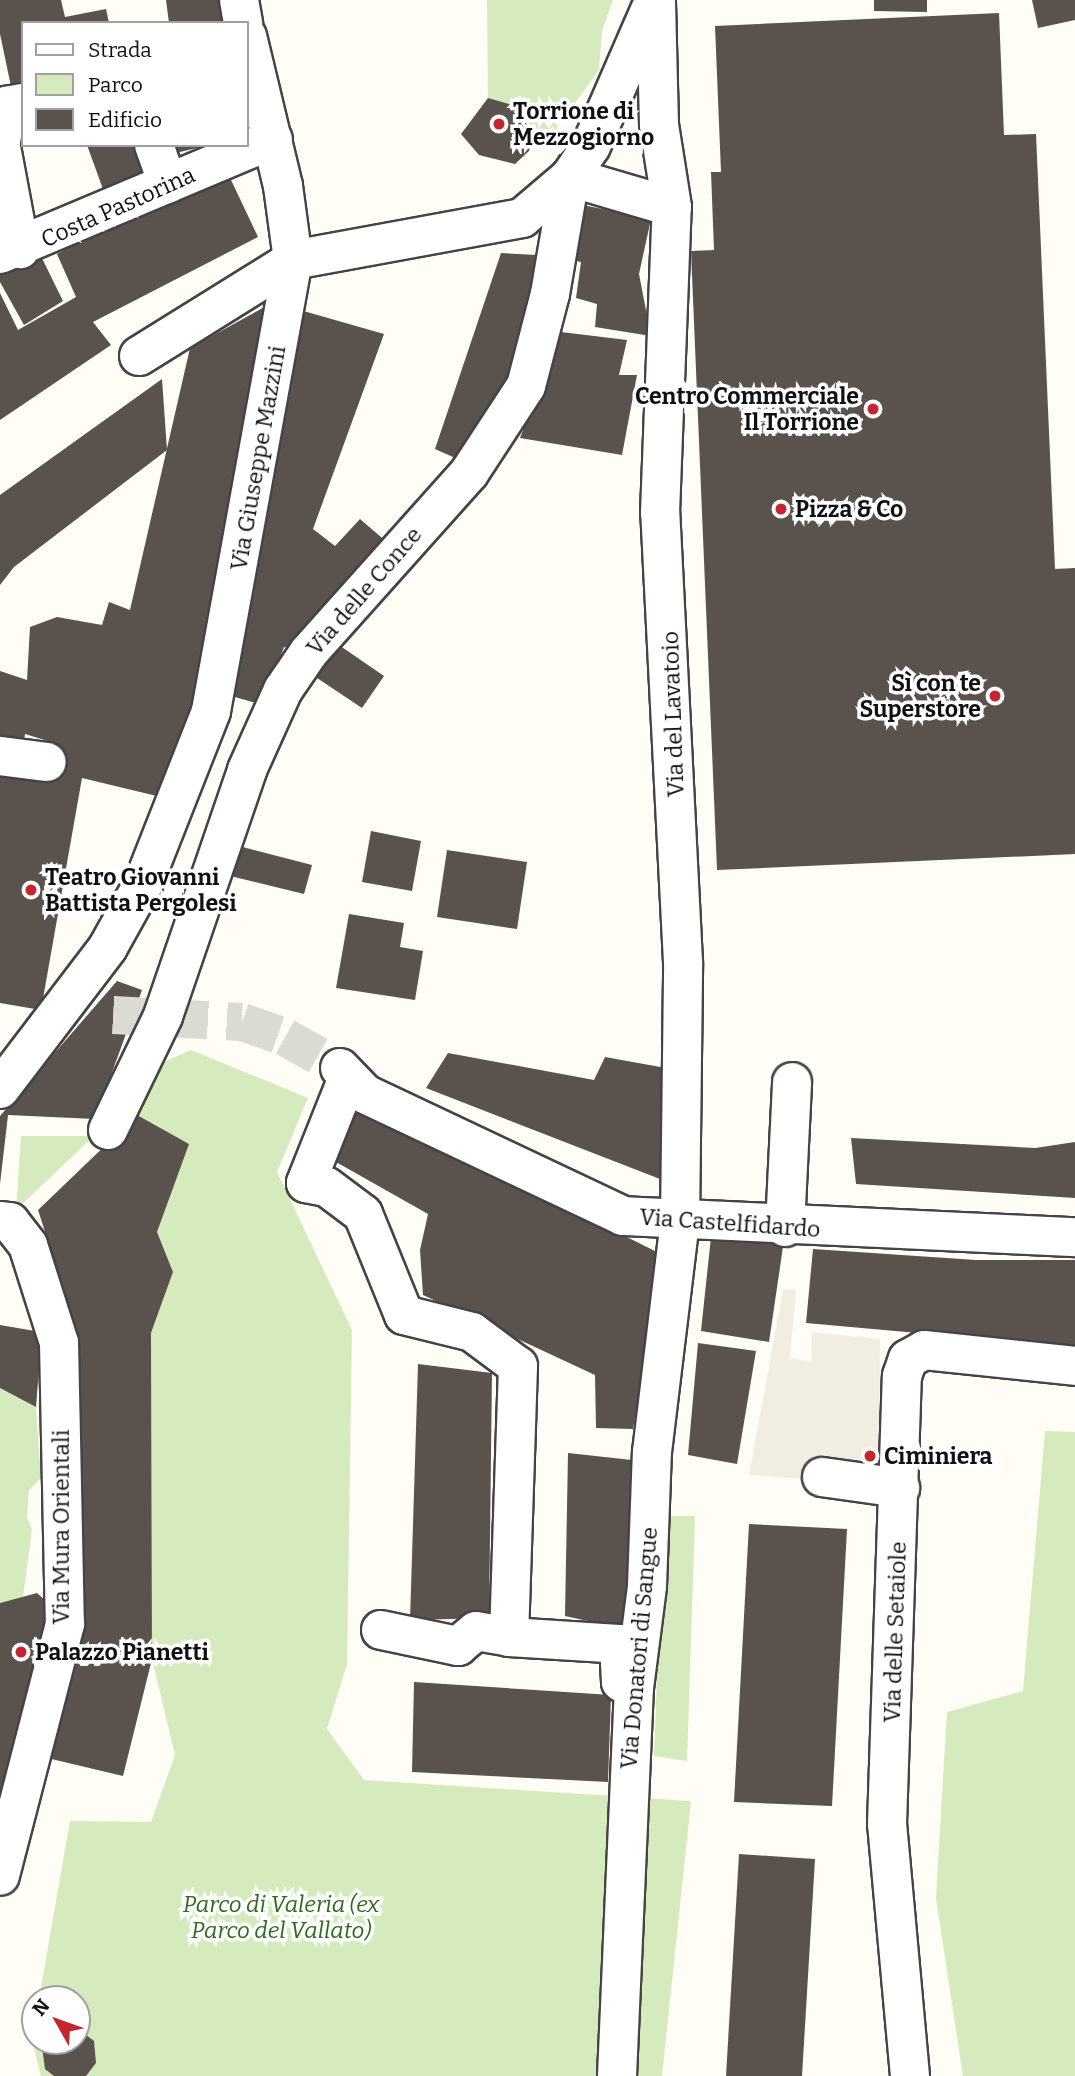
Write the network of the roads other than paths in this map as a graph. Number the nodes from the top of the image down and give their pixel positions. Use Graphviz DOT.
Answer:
graph roads {
  1 [pos="655,0"];
  2 [pos="248,41"];
  3 [pos="10,95"];
  4 [pos="273,139"];
  5 [pos="1,147"];
  6 [pos="155,147"];
  7 [pos="570,177"];
  8 [pos="168,184"];
  9 [pos="672,207"];
  10 [pos="10,252"];
  11 [pos="293,260"];
  12 [pos="139,356"];
  13 [pos="0,756"];
  14 [pos="47,762"];
  15 [pos="792,1082"];
  16 [pos="0,1089"];
  17 [pos="108,1130"];
  18 [pos="5,1222"];
  19 [pos="680,1222"];
  20 [pos="785,1227"];
  21 [pos="1075,1237"];
  22 [pos="1075,1366"];
  23 [pos="822,1477"];
  24 [pos="900,1488"];
  25 [pos="510,1627"];
  26 [pos="381,1630"];
  27 [pos="634,1688"];
  28 [pos="0,1876"];
  29 [pos="617,2076"];
  30 [pos="910,2076"];
  1 -- 7 [label="street"];
  1 -- 9 [label="street, Via del Lavatoio"];
  2 -- 4 [label="street, Via Giuseppe Mazzini"];
  3 -- 5 [label="street"];
  4 -- 8 [label="street, Costa Pastorina"];
  4 -- 11 [label="street, Via Giuseppe Mazzini"];
  5 -- 10 [label="street"];
  6 -- 8 [label="street"];
  7 -- 9 [label="street"];
  7 -- 11 [label="street"];
  7 -- 17 [label="street, Via delle Conce"];
  8 -- 10 [label="street, Costa Pastorina"];
  9 -- 19 [label="street, Via del Lavatoio"];
  11 -- 12 [label="street"];
  11 -- 16 [label="street, Via Giuseppe Mazzini"];
  13 -- 14 [label="street"];
  15 -- 20 [label="street"];
  18 -- 28 [label="street, Via Mura Orientali"];
  19 -- 20 [label="street, Via Castelfidardo"];
  19 -- 25 [label="street, Via Castelfidardo"];
  19 -- 27 [label="street, Via Donatori di Sangue"];
  20 -- 21 [label="street, Via Castelfidardo"];
  22 -- 24 [label="street, Via delle Setaiole"];
  23 -- 24 [label="street"];
  24 -- 30 [label="street, Via delle Setaiole"];
  25 -- 26 [label="street"];
  25 -- 27 [label="street"];
  27 -- 29 [label="street, Via Donatori di Sangue"];
}
